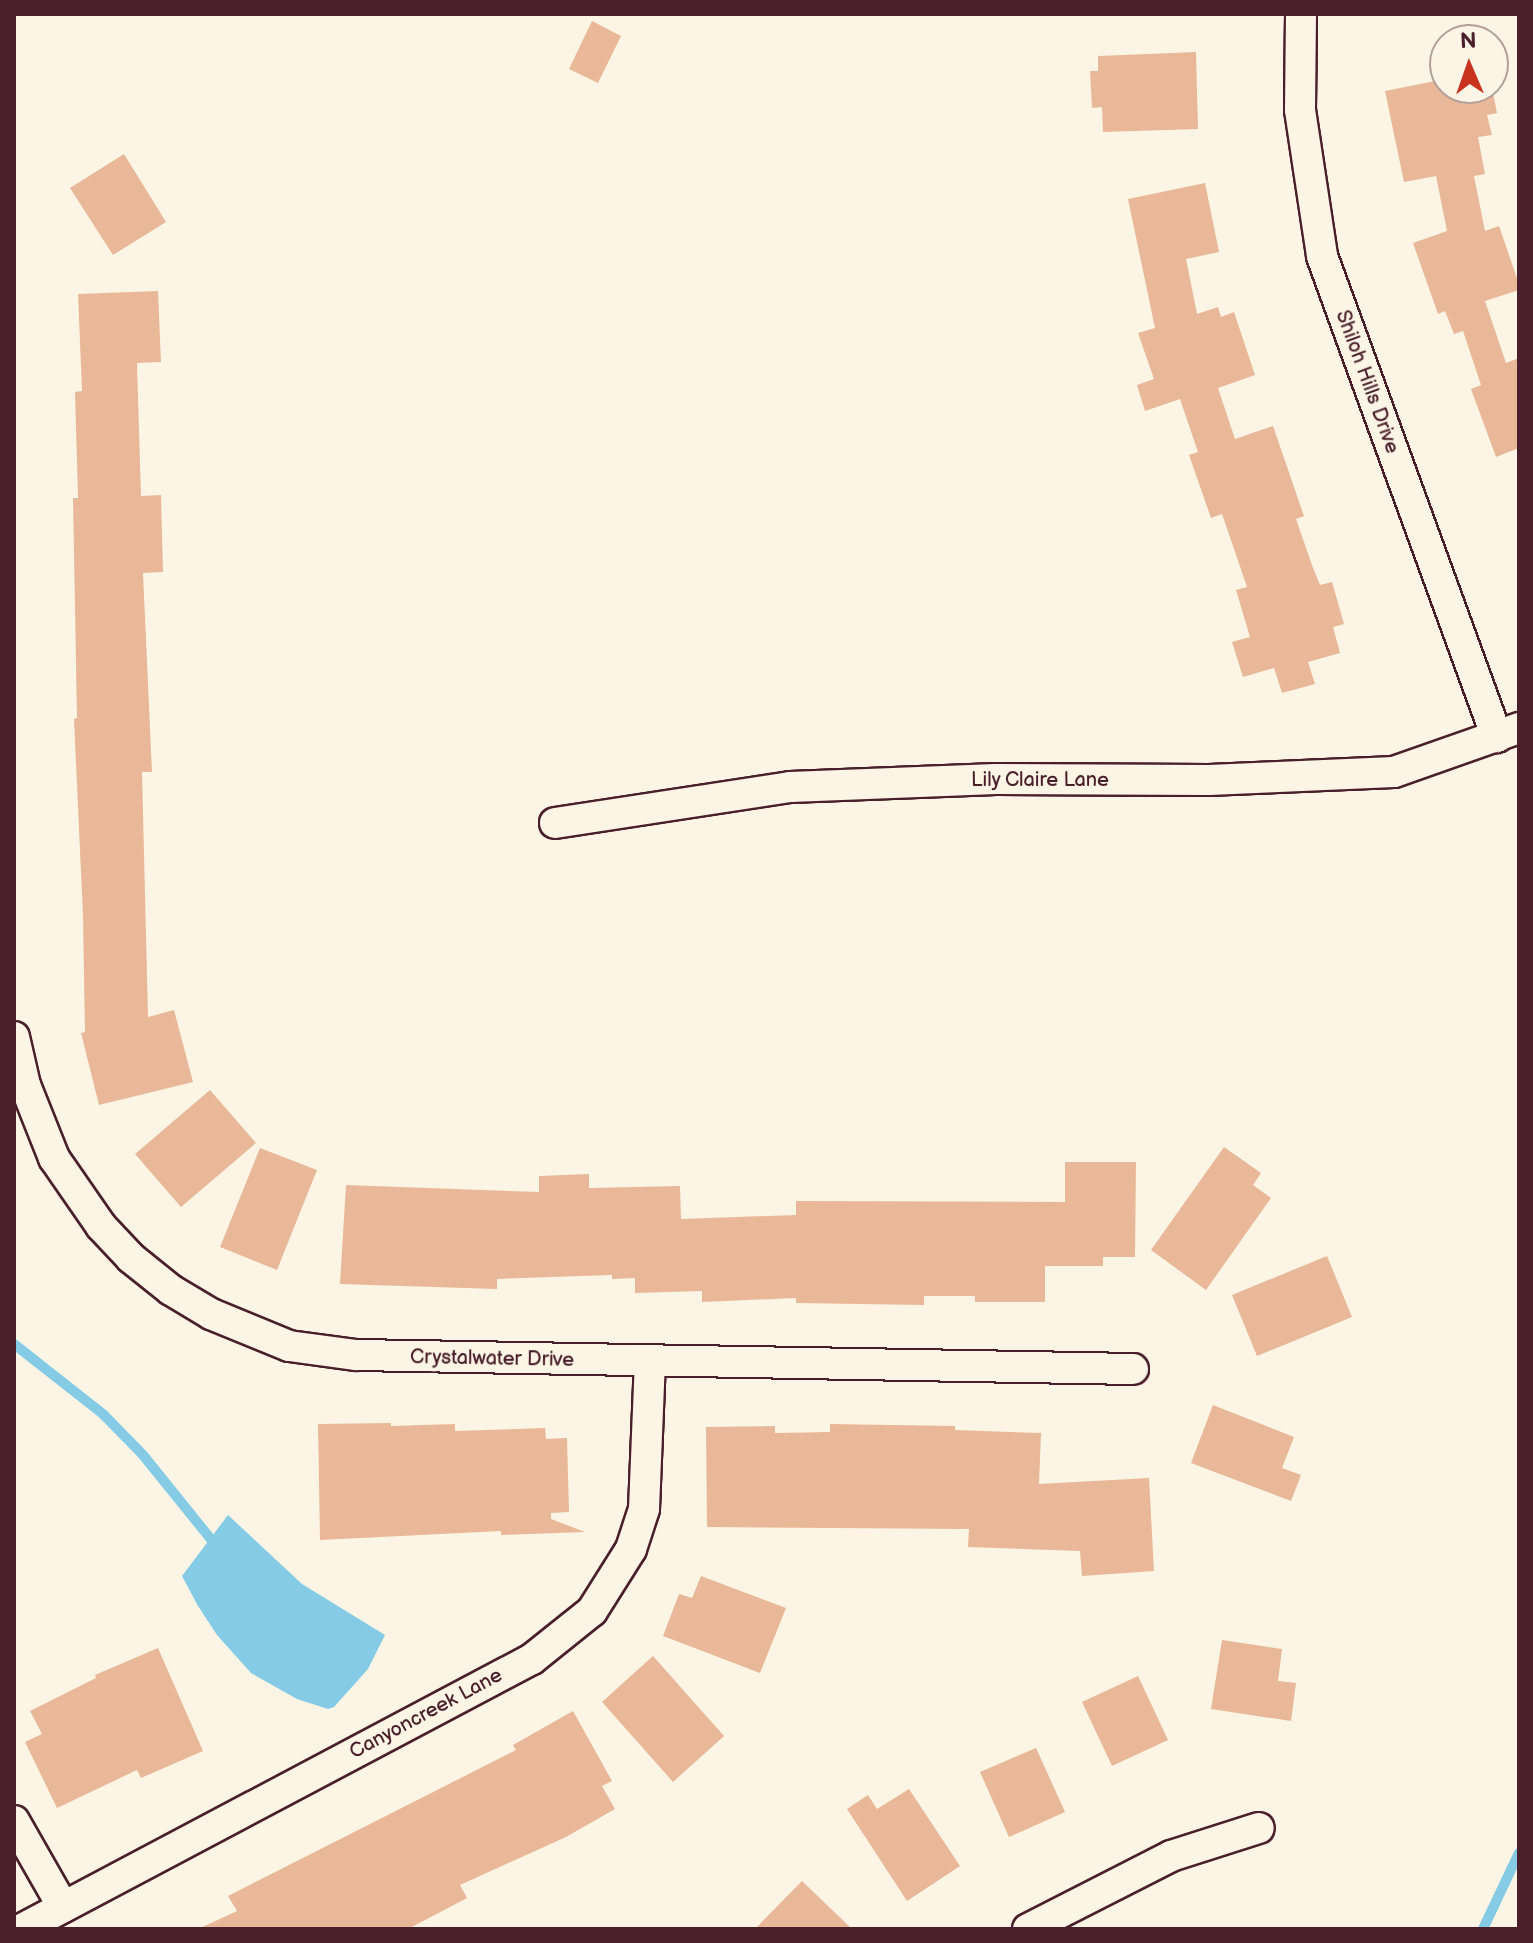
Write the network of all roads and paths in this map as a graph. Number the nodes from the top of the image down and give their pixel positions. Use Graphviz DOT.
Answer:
graph roads {
  1 [pos="1301,14"];
  2 [pos="1508,732"];
  3 [pos="555,823"];
  4 [pos="14,1037"];
  5 [pos="650,1362"];
  6 [pos="1133,1369"];
  7 [pos="14,1821"];
  8 [pos="1259,1828"];
  9 [pos="63,1907"];
  10 [pos="22,1929"];
  11 [pos="1028,1929"];
  1 -- 2 [label="street, Shiloh Hills Drive"];
  2 -- 3 [label="street, Lily Claire Lane"];
  4 -- 5 [label="street, Crystalwater Drive"];
  5 -- 6 [label="street, Crystalwater Drive"];
  5 -- 9 [label="street, Canyoncreek Lane"];
  7 -- 9 [label="street"];
  8 -- 11 [label="street"];
  9 -- 10 [label="street, Canyoncreek Lane"];
}
